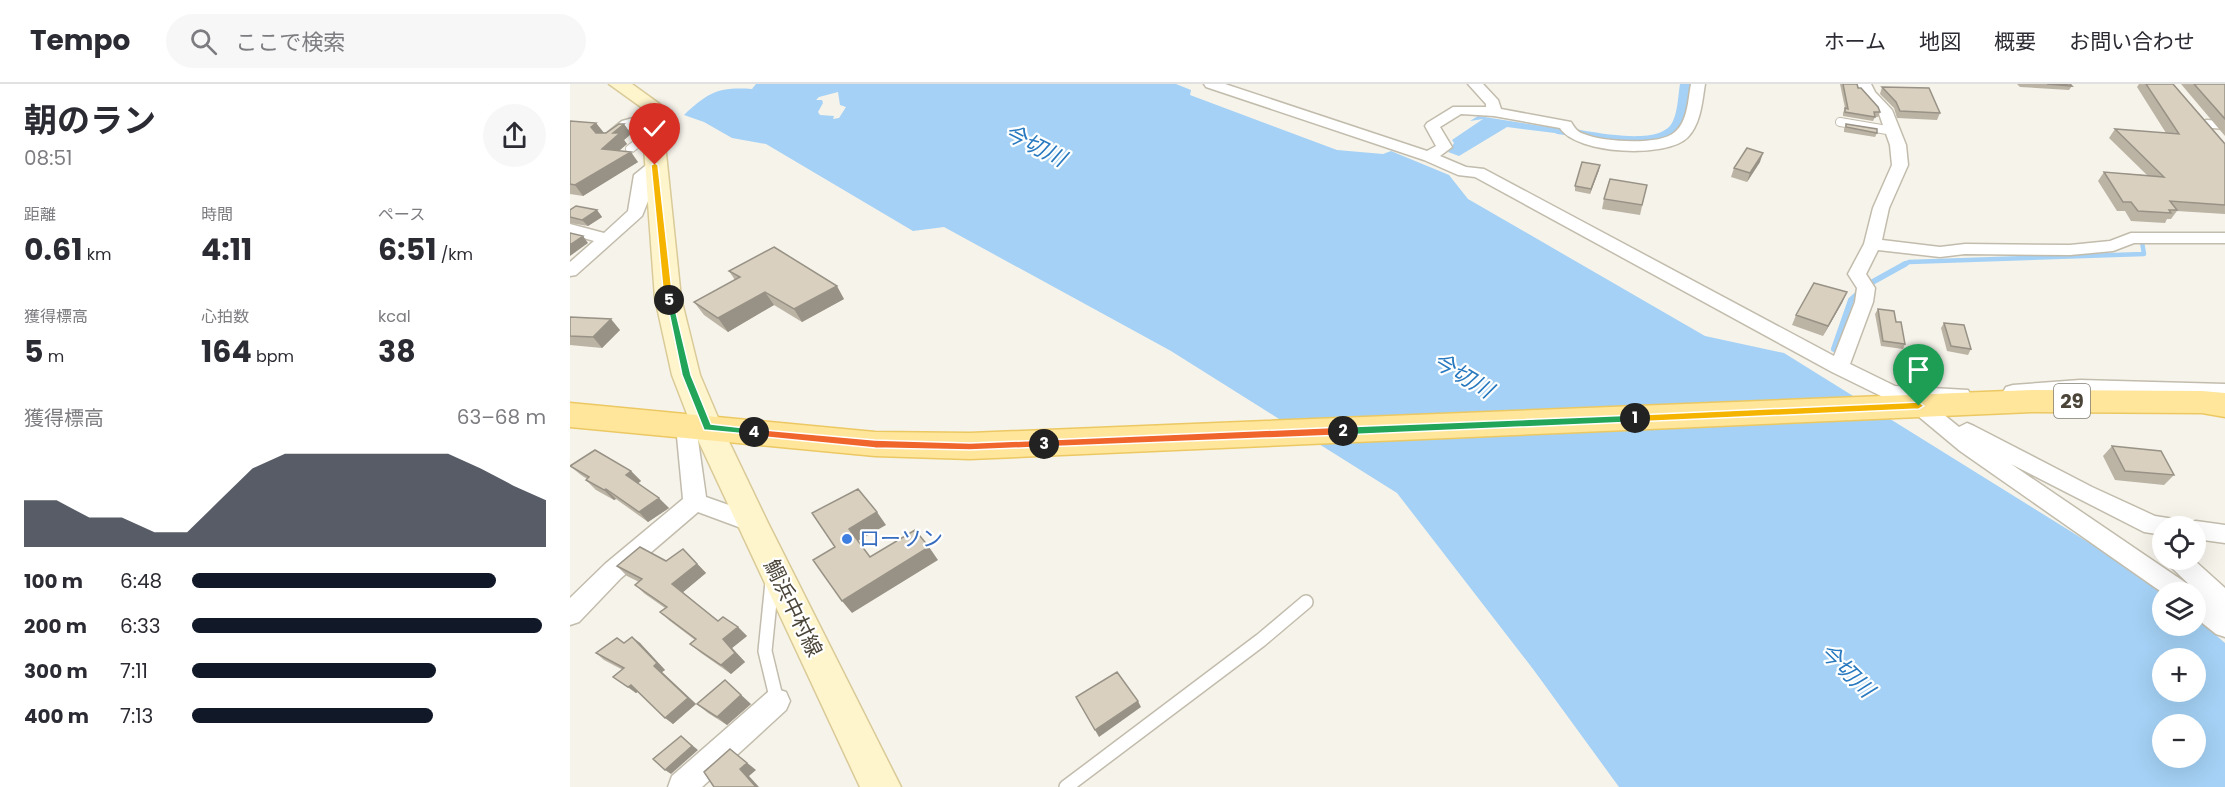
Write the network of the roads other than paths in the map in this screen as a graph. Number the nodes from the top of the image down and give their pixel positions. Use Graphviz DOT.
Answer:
graph roads {
  1 [pos="619,84"];
  2 [pos="1211,84"];
  3 [pos="1475,84"];
  4 [pos="1698,84"];
  5 [pos="1864,84"];
  6 [pos="1494,112"];
  7 [pos="1840,122"];
  8 [pos="652,124"];
  9 [pos="2225,125"];
  10 [pos="1893,130"];
  11 [pos="608,138"];
  12 [pos="2219,141"];
  13 [pos="630,149"];
  14 [pos="1429,157"];
  15 [pos="655,165"];
  16 [pos="570,229"];
  17 [pos="2225,238"];
  18 [pos="608,239"];
  19 [pos="1873,244"];
  20 [pos="570,271"];
  21 [pos="1839,366"];
  22 [pos="2225,391"];
  23 [pos="2225,405"];
  24 [pos="1919,406"];
  25 [pos="570,415"];
  26 [pos="696,427"];
  27 [pos="694,502"];
  28 [pos="752,523"];
  29 [pos="2152,525"];
  30 [pos="2206,532"];
  31 [pos="2225,534"];
  32 [pos="773,567"];
  33 [pos="2189,570"];
  34 [pos="2165,582"];
  35 [pos="1306,602"];
  36 [pos="2225,604"];
  37 [pos="2206,612"];
  38 [pos="570,614"];
  39 [pos="2225,626"];
  40 [pos="777,701"];
  41 [pos="682,787"];
  42 [pos="881,787"];
  43 [pos="1066,787"];
  1 -- 8 [label="street"];
  2 -- 14 [label="street"];
  3 -- 6 [label="street"];
  4 -- 6 [label="street"];
  5 -- 10 [label="street"];
  6 -- 14 [label="street"];
  7 -- 10 [label="lane"];
  8 -- 11 [label="street"];
  8 -- 13 [label="lane"];
  8 -- 15 [label="street, 鯛浜中村線"];
  9 -- 12 [label="street"];
  10 -- 19 [label="street"];
  14 -- 21 [label="street"];
  15 -- 18 [label="street"];
  15 -- 26 [label="street, 鯛浜中村線"];
  16 -- 18 [label="street"];
  17 -- 19 [label="street"];
  18 -- 20 [label="street"];
  19 -- 21 [label="street"];
  21 -- 22 [label="street"];
  23 -- 24 [label="main road, 29"];
  24 -- 26 [label="main road, 29"];
  24 -- 29 [label="street"];
  24 -- 34 [label="street"];
  25 -- 26 [label="main road, 29"];
  26 -- 27 [label="street"];
  26 -- 28 [label="street, 鯛浜中村線"];
  27 -- 28 [label="street"];
  27 -- 38 [label="street"];
  28 -- 32 [label="street, 鯛浜中村線"];
  30 -- 31 [label="street"];
  32 -- 40 [label="lane"];
  32 -- 42 [label="street, 鯛浜中村線"];
  33 -- 36 [label="street"];
  35 -- 43 [label="lane"];
  37 -- 39 [label="street"];
  40 -- 41 [label="street"];
}
